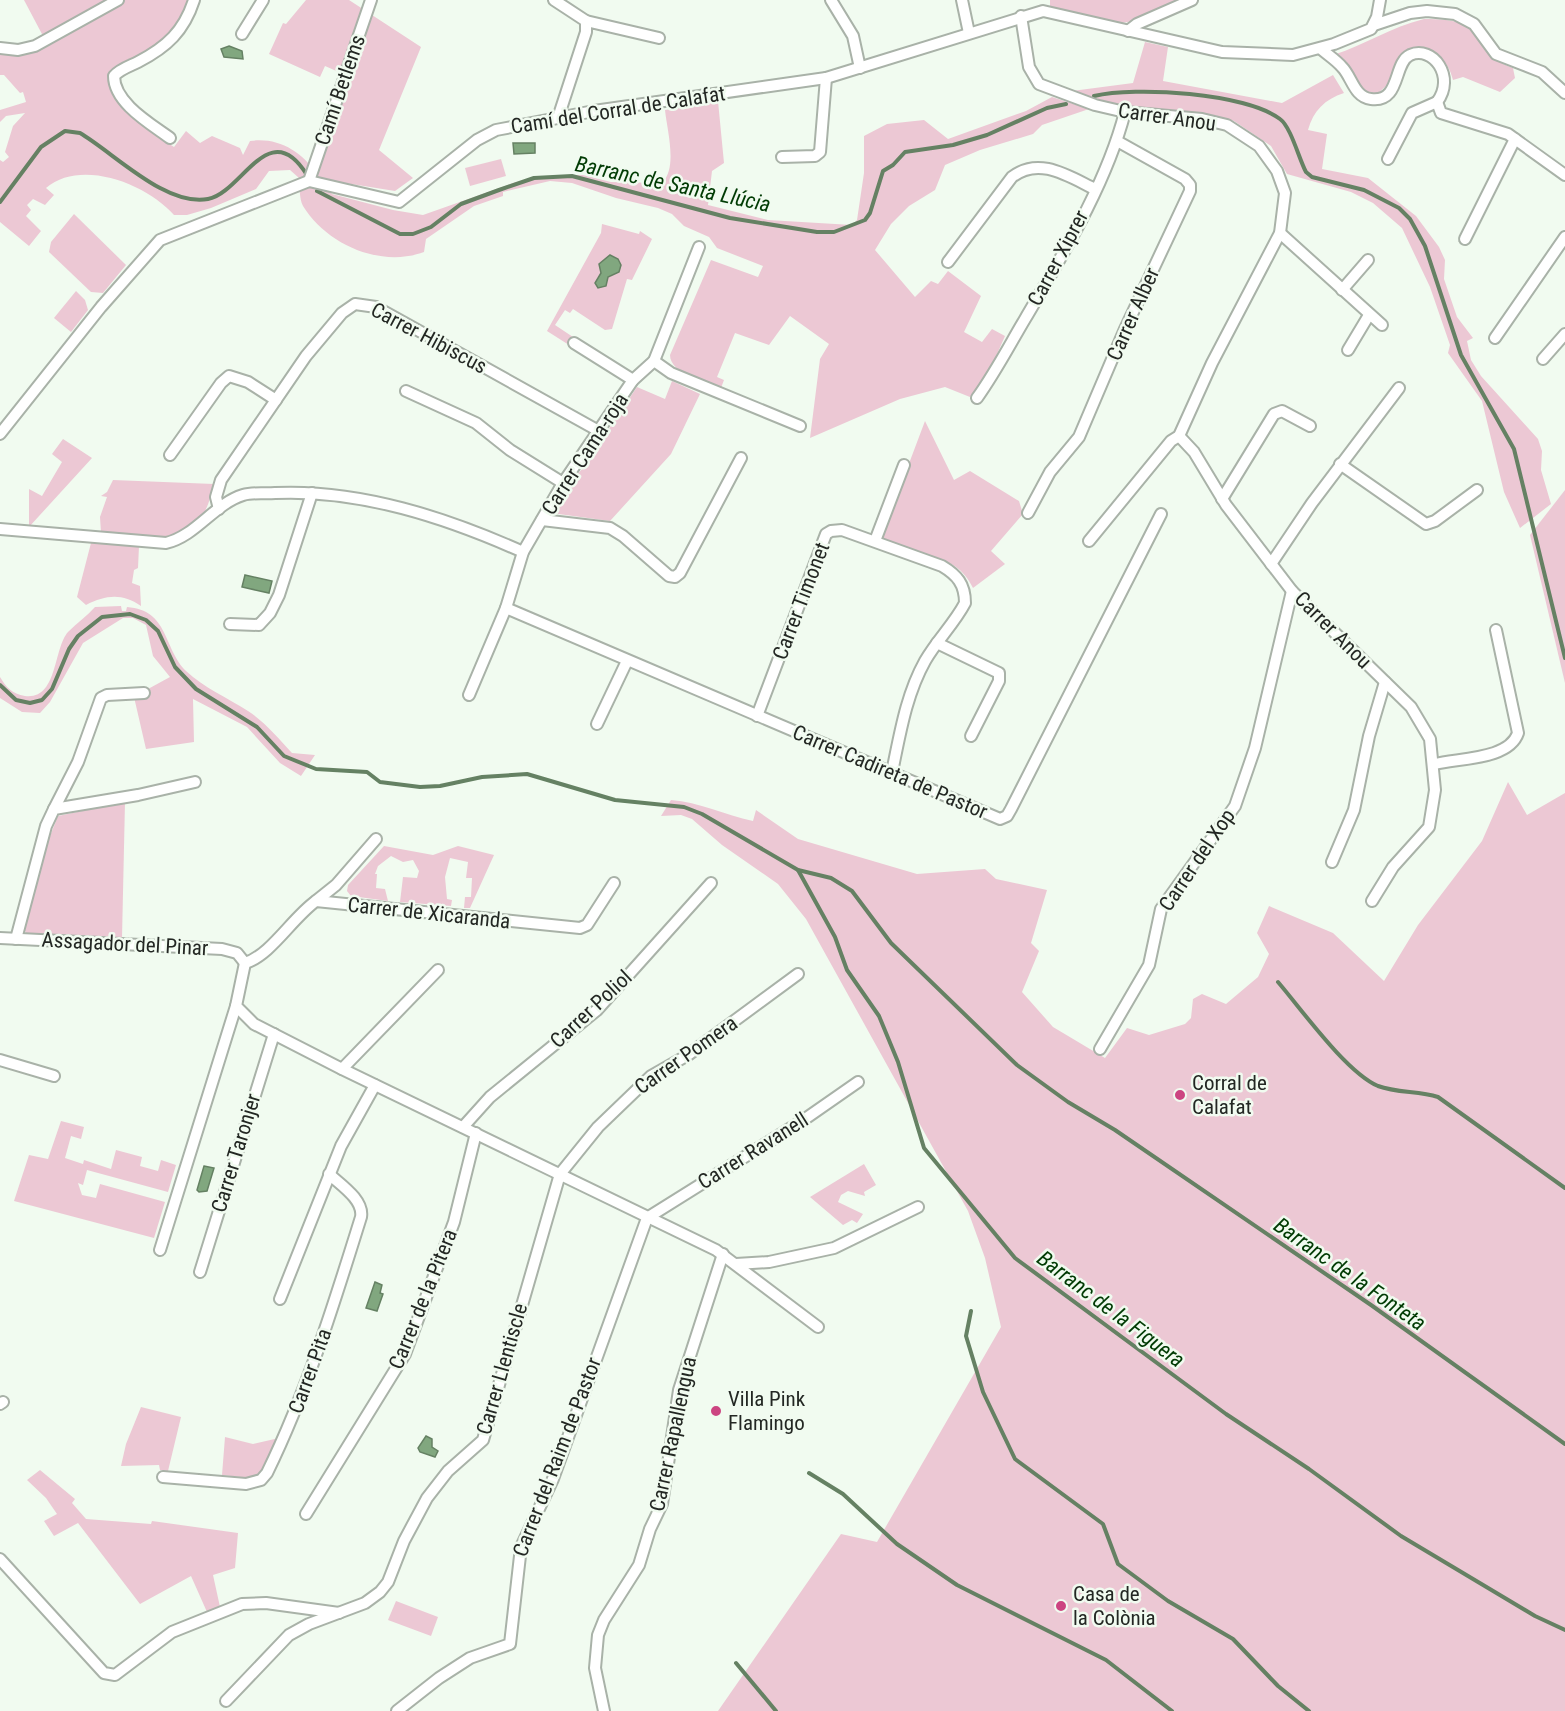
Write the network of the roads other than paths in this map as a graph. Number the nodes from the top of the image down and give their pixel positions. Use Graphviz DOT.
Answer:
graph roads {
  1 [pos="118,0"];
  2 [pos="194,0"];
  3 [pos="263,0"];
  4 [pos="371,0"];
  5 [pos="554,0"];
  6 [pos="831,0"];
  7 [pos="962,0"];
  8 [pos="1192,0"];
  9 [pos="1380,0"];
  10 [pos="1044,6"];
  11 [pos="1021,16"];
  12 [pos="586,21"];
  13 [pos="1374,25"];
  14 [pos="1128,31"];
  15 [pos="969,33"];
  16 [pos="242,34"];
  17 [pos="659,38"];
  18 [pos="0,48"];
  19 [pos="1321,49"];
  20 [pos="860,68"];
  21 [pos="826,78"];
  22 [pos="1565,93"];
  23 [pos="1437,102"];
  24 [pos="1125,112"];
  25 [pos="558,118"];
  26 [pos="170,138"];
  27 [pos="1515,139"];
  28 [pos="1118,141"];
  29 [pos="782,157"];
  30 [pos="1388,159"];
  31 [pos="1565,176"];
  32 [pos="309,181"];
  33 [pos="1095,189"];
  34 [pos="1280,233"];
  35 [pos="1565,237"];
  36 [pos="1465,239"];
  37 [pos="699,247"];
  38 [pos="1368,260"];
  39 [pos="948,262"];
  40 [pos="1342,290"];
  41 [pos="1369,315"];
  42 [pos="1382,325"];
  43 [pos="1565,333"];
  44 [pos="1495,338"];
  45 [pos="574,343"];
  46 [pos="1348,350"];
  47 [pos="1543,359"];
  48 [pos="654,361"];
  49 [pos="633,380"];
  50 [pos="1399,388"];
  51 [pos="406,391"];
  52 [pos="977,398"];
  53 [pos="276,400"];
  54 [pos="800,426"];
  55 [pos="1310,426"];
  56 [pos="597,430"];
  57 [pos="0,434"];
  58 [pos="1179,436"];
  59 [pos="170,455"];
  60 [pos="741,458"];
  61 [pos="1340,464"];
  62 [pos="904,465"];
  63 [pos="563,483"];
  64 [pos="1477,490"];
  65 [pos="312,493"];
  66 [pos="1222,499"];
  67 [pos="219,509"];
  68 [pos="1028,513"];
  69 [pos="1161,514"];
  70 [pos="542,520"];
  71 [pos="0,529"];
  72 [pos="876,541"];
  73 [pos="1089,541"];
  74 [pos="523,552"];
  75 [pos="1271,564"];
  76 [pos="1292,591"];
  77 [pos="506,608"];
  78 [pos="230,624"];
  79 [pos="1496,630"];
  80 [pos="937,644"];
  81 [pos="627,661"];
  82 [pos="1385,682"];
  83 [pos="144,693"];
  84 [pos="469,695"];
  85 [pos="757,716"];
  86 [pos="597,724"];
  87 [pos="971,736"];
  88 [pos="1434,764"];
  89 [pos="892,772"];
  90 [pos="195,782"];
  91 [pos="54,809"];
  92 [pos="376,839"];
  93 [pos="1332,862"];
  94 [pos="614,883"];
  95 [pos="711,883"];
  96 [pos="316,901"];
  97 [pos="1372,901"];
  98 [pos="0,938"];
  99 [pos="16,939"];
  100 [pos="245,963"];
  101 [pos="438,970"];
  102 [pos="798,974"];
  103 [pos="236,1005"];
  104 [pos="274,1034"];
  105 [pos="1100,1049"];
  106 [pos="0,1059"];
  107 [pos="342,1069"];
  108 [pos="54,1076"];
  109 [pos="858,1082"];
  110 [pos="375,1085"];
  111 [pos="464,1127"];
  112 [pos="476,1133"];
  113 [pos="329,1174"];
  114 [pos="560,1174"];
  115 [pos="918,1207"];
  116 [pos="647,1218"];
  117 [pos="160,1250"];
  118 [pos="723,1254"];
  119 [pos="736,1264"];
  120 [pos="200,1272"];
  121 [pos="280,1299"];
  122 [pos="818,1327"];
  123 [pos="163,1477"];
  124 [pos="306,1514"];
  125 [pos="0,1559"];
  126 [pos="339,1613"];
  127 [pos="226,1701"];
  128 [pos="397,1711"];
  129 [pos="604,1711"];
  1 -- 18 [label="street"];
  2 -- 26 [label="street"];
  3 -- 16 [label="street"];
  4 -- 32 [label="street, Camí Betlems"];
  5 -- 12 [label="street"];
  6 -- 20 [label="street"];
  7 -- 15 [label="street"];
  8 -- 14 [label="street"];
  9 -- 13 [label="street"];
  10 -- 11 [label="street, Camí del Corral de Calafat"];
  10 -- 14 [label="street, Camí del Corral de Calafat"];
  11 -- 15 [label="street, Camí del Corral de Calafat"];
  11 -- 24 [label="street, Carrer Anou"];
  12 -- 17 [label="street"];
  12 -- 25 [label="street"];
  13 -- 19 [label="street, Camí del Corral de Calafat"];
  13 -- 22 [label="street, Camí del Corral de Calafat"];
  14 -- 19 [label="street, Camí del Corral de Calafat"];
  15 -- 20 [label="street, Camí del Corral de Calafat"];
  19 -- 23 [label="street"];
  20 -- 21 [label="street, Camí del Corral de Calafat"];
  21 -- 25 [label="street, Camí del Corral de Calafat"];
  21 -- 29 [label="street"];
  23 -- 27 [label="street"];
  23 -- 30 [label="street"];
  24 -- 28 [label="street, Carrer Xiprer"];
  24 -- 34 [label="street, Carrer Anou"];
  25 -- 32 [label="street, Camí del Corral de Calafat"];
  27 -- 31 [label="street"];
  27 -- 36 [label="street"];
  28 -- 33 [label="street, Carrer Xiprer"];
  28 -- 68 [label="street, Carrer Alber"];
  32 -- 57 [label="street"];
  33 -- 39 [label="street"];
  33 -- 52 [label="street, Carrer Xiprer"];
  34 -- 40 [label="street"];
  34 -- 58 [label="street, Carrer Anou"];
  35 -- 44 [label="street"];
  37 -- 48 [label="street, Carrer Cama-roja"];
  38 -- 40 [label="street"];
  40 -- 41 [label="street"];
  41 -- 42 [label="street"];
  41 -- 46 [label="street"];
  43 -- 47 [label="street"];
  45 -- 49 [label="street"];
  48 -- 49 [label="street, Carrer Cama-roja"];
  48 -- 54 [label="street"];
  49 -- 56 [label="street, Carrer Cama-roja"];
  50 -- 61 [label="street"];
  51 -- 63 [label="street"];
  53 -- 56 [label="street, Carrer Hibiscus"];
  53 -- 59 [label="street"];
  53 -- 67 [label="street, Carrer Hibiscus"];
  55 -- 66 [label="street"];
  56 -- 63 [label="street, Carrer Cama-roja"];
  58 -- 66 [label="street, Carrer Anou"];
  58 -- 73 [label="street, Carrer Anou"];
  60 -- 70 [label="street"];
  61 -- 64 [label="street"];
  61 -- 75 [label="street"];
  62 -- 72 [label="street"];
  63 -- 70 [label="street, Carrer Cama-roja"];
  65 -- 67 [label="street"];
  65 -- 74 [label="street"];
  65 -- 78 [label="street"];
  66 -- 75 [label="street, Carrer Anou"];
  67 -- 71 [label="street"];
  69 -- 89 [label="street, Carrer Cadireta de Pastor"];
  70 -- 74 [label="street, Carrer Cama-roja"];
  72 -- 80 [label="street, Carrer Timonet"];
  72 -- 85 [label="street, Carrer Timonet"];
  74 -- 77 [label="street"];
  75 -- 76 [label="street, Carrer Anou"];
  76 -- 82 [label="street, Carrer Anou"];
  76 -- 105 [label="street, Carrer del Xop"];
  77 -- 81 [label="street, Carrer Cadireta de Pastor"];
  77 -- 84 [label="street"];
  79 -- 88 [label="street"];
  80 -- 87 [label="street"];
  80 -- 89 [label="street, Carrer Timonet"];
  81 -- 85 [label="street, Carrer Cadireta de Pastor"];
  81 -- 86 [label="street"];
  82 -- 88 [label="street, Carrer Anou"];
  82 -- 93 [label="street"];
  83 -- 91 [label="street"];
  85 -- 89 [label="street, Carrer Cadireta de Pastor"];
  88 -- 97 [label="street, Carrer Anou"];
  90 -- 91 [label="street"];
  91 -- 99 [label="street"];
  92 -- 96 [label="street"];
  94 -- 96 [label="street, Carrer de Xicaranda"];
  95 -- 111 [label="street, Carrer Poliol"];
  96 -- 100 [label="street"];
  98 -- 99 [label="street, Assagador del Pinar"];
  99 -- 100 [label="street, Assagador del Pinar"];
  100 -- 103 [label="street"];
  101 -- 107 [label="street"];
  102 -- 114 [label="street, Carrer Pomera"];
  103 -- 104 [label="street"];
  103 -- 117 [label="street"];
  104 -- 107 [label="street"];
  104 -- 120 [label="street, Carrer Taronjer"];
  106 -- 108 [label="street"];
  107 -- 110 [label="street"];
  109 -- 116 [label="street, Carrer Ravanell"];
  110 -- 111 [label="street"];
  110 -- 113 [label="street"];
  111 -- 112 [label="street"];
  112 -- 114 [label="street"];
  112 -- 124 [label="street, Carrer de la Pitera"];
  113 -- 121 [label="street"];
  113 -- 123 [label="street, Carrer Pita"];
  114 -- 116 [label="street"];
  114 -- 126 [label="street, Carrer Llentiscle"];
  115 -- 119 [label="street"];
  116 -- 118 [label="street"];
  116 -- 128 [label="street, Carrer del Raim de Pastor"];
  118 -- 119 [label="street"];
  118 -- 129 [label="street, Carrer Rapallengua"];
  119 -- 122 [label="street"];
  125 -- 126 [label="street"];
  126 -- 127 [label="street, Carrer Llentiscle"];
}
